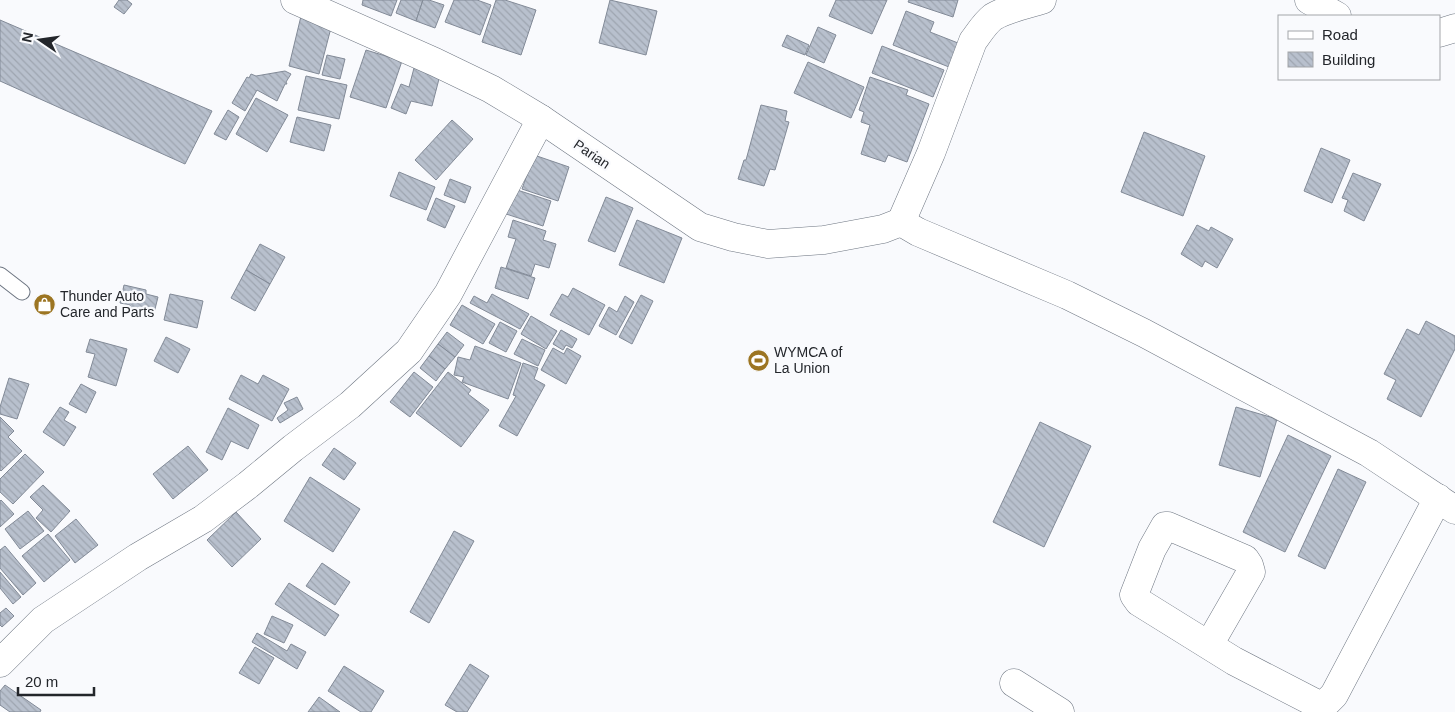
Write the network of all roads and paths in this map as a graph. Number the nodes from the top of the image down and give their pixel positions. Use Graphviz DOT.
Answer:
graph roads {
  1 [pos="295,0"];
  2 [pos="1042,0"];
  3 [pos="1309,0"];
  4 [pos="1335,15"];
  5 [pos="1455,28"];
  6 [pos="1440,33"];
  7 [pos="541,120"];
  8 [pos="901,222"];
  9 [pos="0,275"];
  10 [pos="22,292"];
  11 [pos="1447,504"];
  12 [pos="1209,645"];
  13 [pos="0,663"];
  14 [pos="1014,683"];
  15 [pos="1060,712"];
  1 -- 7 [label="street, Parian"];
  2 -- 8 [label="street"];
  3 -- 4 [label="street"];
  5 -- 6 [label="street"];
  7 -- 8 [label="street, Parian"];
  7 -- 13 [label="street"];
  8 -- 11 [label="street"];
  9 -- 10 [label="lane"];
  11 -- 12 [label="street"];
  12 -- 12 [label="street"];
  14 -- 15 [label="street"];
}
